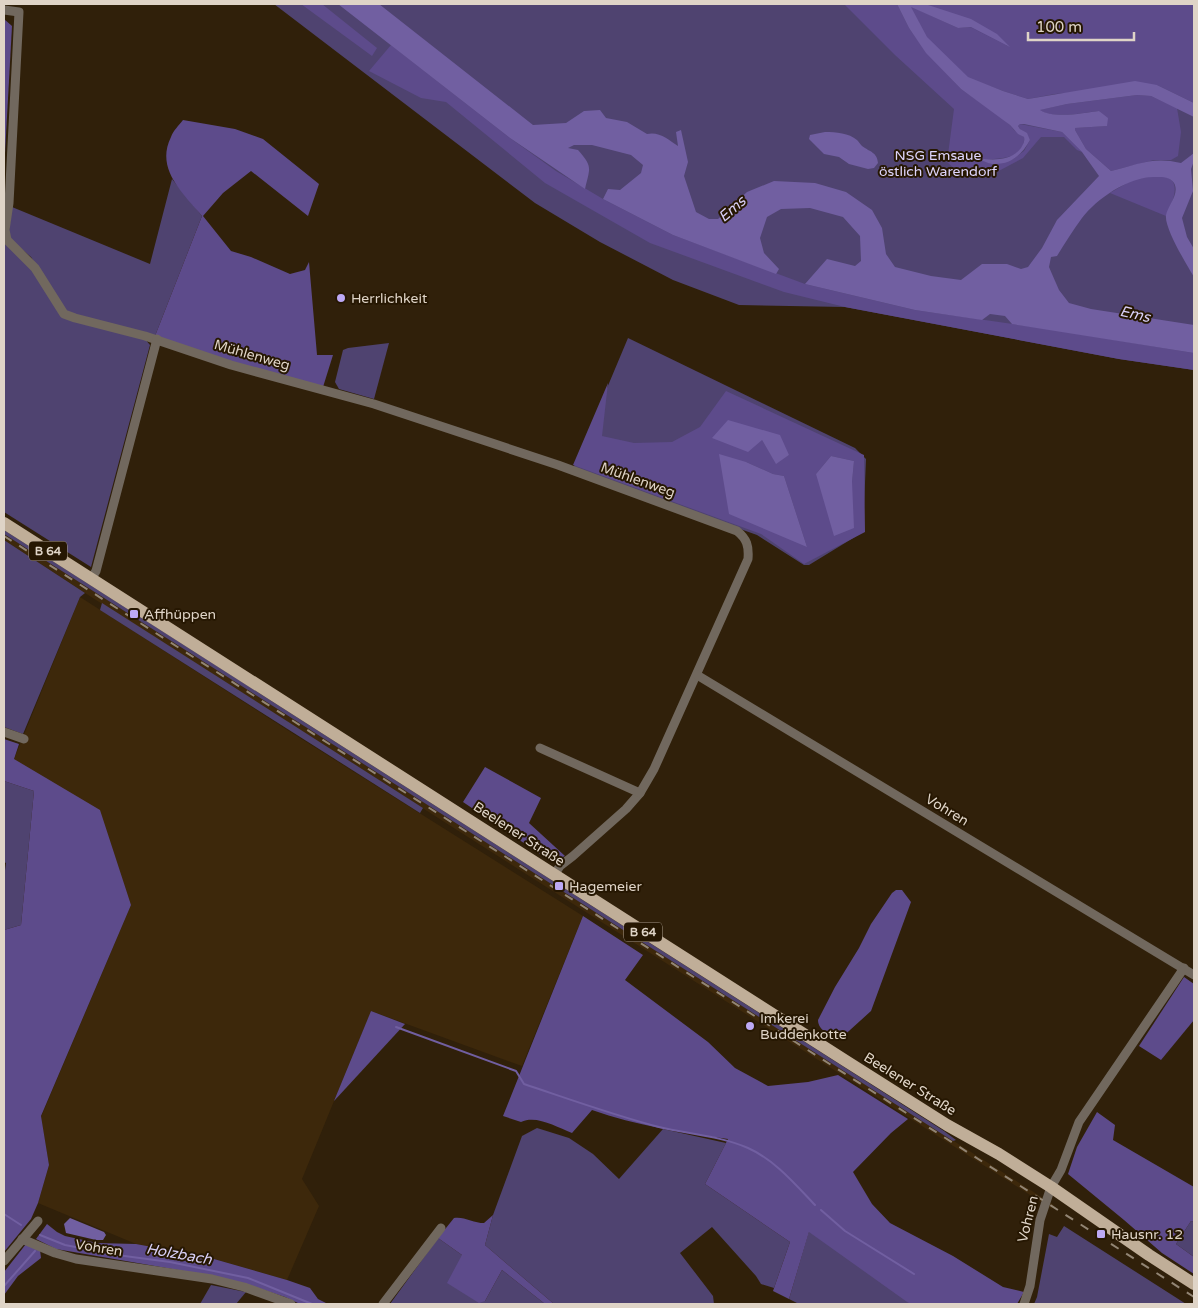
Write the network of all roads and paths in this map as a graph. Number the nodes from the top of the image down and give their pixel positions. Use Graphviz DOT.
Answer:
graph roads {
  1 [pos="4,10"];
  2 [pos="156,339"];
  3 [pos="4,523"];
  4 [pos="91,579"];
  5 [pos="697,675"];
  6 [pos="4,732"];
  7 [pos="24,739"];
  8 [pos="540,748"];
  9 [pos="640,792"];
  10 [pos="554,875"];
  11 [pos="1184,968"];
  12 [pos="1194,975"];
  13 [pos="1051,1187"];
  14 [pos="38,1221"];
  15 [pos="442,1228"];
  16 [pos="22,1240"];
  17 [pos="4,1261"];
  18 [pos="1194,1284"];
  19 [pos="291,1304"];
  20 [pos="383,1304"];
  21 [pos="1024,1304"];
  1 -- 2 [label="street, Mühlenweg"];
  2 -- 4 [label="street"];
  2 -- 5 [label="street, Mühlenweg"];
  3 -- 4 [label="main road, Beelener Straße / B 64"];
  4 -- 10 [label="main road, Beelener Straße / B 64"];
  5 -- 9 [label="street"];
  5 -- 11 [label="street, Vohren"];
  6 -- 7 [label="street"];
  8 -- 9 [label="street"];
  9 -- 10 [label="street"];
  10 -- 13 [label="main road, Beelener Straße / B 64"];
  11 -- 12 [label="street, Vohren"];
  11 -- 13 [label="street, Vohren"];
  13 -- 18 [label="main road, Beelener Straße / B 64"];
  13 -- 21 [label="street, Vohren"];
  14 -- 16 [label="street"];
  15 -- 20 [label="street"];
  16 -- 17 [label="street"];
  16 -- 19 [label="street, Vohren"];
}
